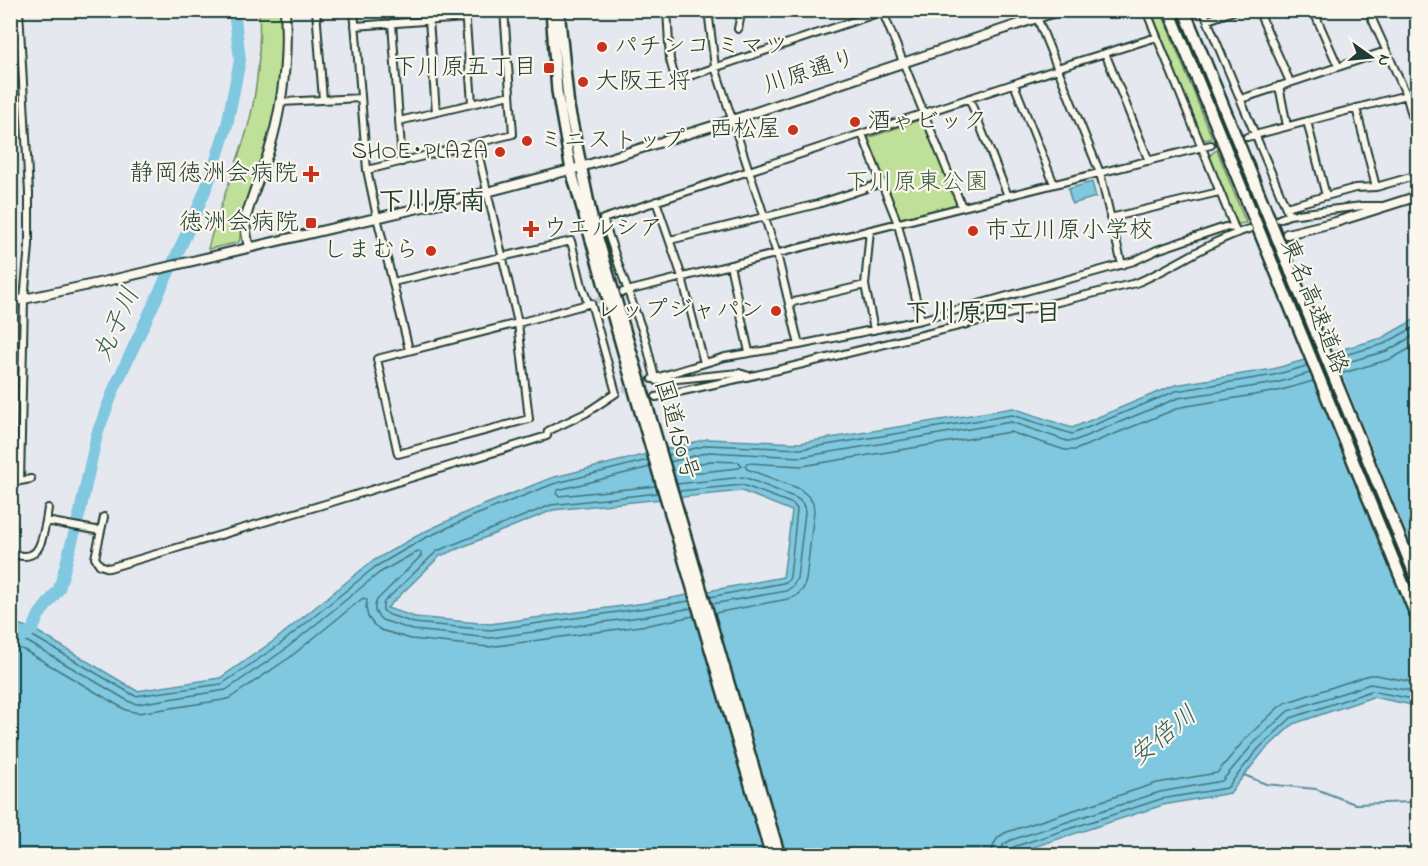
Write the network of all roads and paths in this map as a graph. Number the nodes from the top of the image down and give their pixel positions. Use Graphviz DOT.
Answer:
graph roads {
  1 [pos="20,10"];
  2 [pos="285,10"];
  3 [pos="316,10"];
  4 [pos="354,10"];
  5 [pos="504,10"];
  6 [pos="551,10"];
  7 [pos="559,10"];
  8 [pos="667,10"];
  9 [pos="708,10"];
  10 [pos="750,10"];
  11 [pos="1061,10"];
  12 [pos="1146,10"];
  13 [pos="1169,10"];
  14 [pos="1184,10"];
  15 [pos="1203,10"];
  16 [pos="1236,10"];
  17 [pos="1258,10"];
  18 [pos="1313,10"];
  19 [pos="1368,10"];
  20 [pos="884,11"];
  21 [pos="741,12"];
  22 [pos="465,14"];
  23 [pos="1036,14"];
  24 [pos="429,20"];
  25 [pos="1208,20"];
  26 [pos="392,23"];
  27 [pos="355,26"];
  28 [pos="738,29"];
  29 [pos="1157,37"];
  30 [pos="1386,51"];
  31 [pos="1105,53"];
  32 [pos="904,63"];
  33 [pos="1338,66"];
  34 [pos="715,67"];
  35 [pos="1057,69"];
  36 [pos="1290,82"];
  37 [pos="1014,84"];
  38 [pos="1279,86"];
  39 [pos="1418,92"];
  40 [pos="1406,94"];
  41 [pos="510,95"];
  42 [pos="361,98"];
  43 [pos="969,98"];
  44 [pos="1241,99"];
  45 [pos="323,100"];
  46 [pos="281,102"];
  47 [pos="472,103"];
  48 [pos="1356,108"];
  49 [pos="436,112"];
  50 [pos="924,113"];
  51 [pos="732,120"];
  52 [pos="1307,121"];
  53 [pos="399,122"];
  54 [pos="1287,126"];
  55 [pos="862,134"];
  56 [pos="1256,135"];
  57 [pos="1417,135"];
  58 [pos="1247,137"];
  59 [pos="476,144"];
  60 [pos="1211,146"];
  61 [pos="1202,148"];
  62 [pos="1149,161"];
  63 [pos="402,162"];
  64 [pos="576,169"];
  65 [pos="367,170"];
  66 [pos="749,171"];
  67 [pos="1100,173"];
  68 [pos="1418,175"];
  69 [pos="882,183"];
  70 [pos="1054,184"];
  71 [pos="1376,188"];
  72 [pos="487,192"];
  73 [pos="1220,192"];
  74 [pos="1008,196"];
  75 [pos="1326,196"];
  76 [pos="1418,196"];
  77 [pos="657,201"];
  78 [pos="1384,206"];
  79 [pos="962,207"];
  80 [pos="1286,207"];
  81 [pos="1289,215"];
  82 [pos="377,217"];
  83 [pos="765,217"];
  84 [pos="1110,218"];
  85 [pos="1279,219"];
  86 [pos="898,224"];
  87 [pos="1249,229"];
  88 [pos="870,230"];
  89 [pos="1236,230"];
  90 [pos="1287,234"];
  91 [pos="670,240"];
  92 [pos="249,248"];
  93 [pos="777,254"];
  94 [pos="502,257"];
  95 [pos="1122,265"];
  96 [pos="730,266"];
  97 [pos="682,277"];
  98 [pos="393,282"];
  99 [pos="865,285"];
  100 [pos="625,292"];
  101 [pos="24,300"];
  102 [pos="10,302"];
  103 [pos="592,302"];
  104 [pos="789,303"];
  105 [pos="921,320"];
  106 [pos="518,323"];
  107 [pos="874,330"];
  108 [pos="799,345"];
  109 [pos="409,350"];
  110 [pos="749,352"];
  111 [pos="704,363"];
  112 [pos="750,376"];
  113 [pos="653,379"];
  114 [pos="656,397"];
  115 [pos="643,406"];
  116 [pos="31,479"];
  117 [pos="10,480"];
  118 [pos="20,481"];
  119 [pos="48,508"];
  120 [pos="104,517"];
  121 [pos="50,521"];
  122 [pos="97,530"];
  123 [pos="10,553"];
  124 [pos="1418,582"];
  125 [pos="1418,620"];
  126 [pos="771,855"];
  127 [pos="780,855"];
  1 -- 101 [label="street"];
  2 -- 46 [label="street"];
  3 -- 45 [label="street"];
  4 -- 27 [label="street"];
  5 -- 41 [label="street"];
  6 -- 64 [label="highway, 国道150号"];
  7 -- 64 [label="highway, 国道150号"];
  8 -- 34 [label="street"];
  9 -- 34 [label="street"];
  10 -- 21 [label="street"];
  11 -- 23 [label="street, 川原通り"];
  12 -- 29 [label="street"];
  13 -- 125 [label="highway, 東名高速道路"];
  14 -- 124 [label="highway, 東名高速道路"];
  15 -- 25 [label="street"];
  16 -- 25 [label="street"];
  17 -- 36 [label="street"];
  18 -- 33 [label="street"];
  19 -- 30 [label="street"];
  20 -- 32 [label="street"];
  20 -- 34 [label="street"];
  21 -- 28 [label="street"];
  22 -- 24 [label="street"];
  22 -- 47 [label="street"];
  23 -- 32 [label="street, 川原通り"];
  23 -- 35 [label="street"];
  24 -- 26 [label="street"];
  24 -- 49 [label="street"];
  25 -- 44 [label="street"];
  26 -- 27 [label="street"];
  26 -- 53 [label="street"];
  27 -- 42 [label="street"];
  29 -- 31 [label="street"];
  29 -- 61 [label="street"];
  30 -- 33 [label="street"];
  30 -- 40 [label="street"];
  31 -- 35 [label="street"];
  31 -- 62 [label="street"];
  32 -- 50 [label="street"];
  32 -- 51 [label="street, 川原通り"];
  33 -- 36 [label="street"];
  34 -- 51 [label="street"];
  35 -- 37 [label="street"];
  35 -- 67 [label="street"];
  36 -- 38 [label="street"];
  37 -- 43 [label="street"];
  37 -- 70 [label="street"];
  38 -- 44 [label="street"];
  38 -- 54 [label="street"];
  39 -- 40 [label="street"];
  40 -- 48 [label="street"];
  40 -- 57 [label="street"];
  41 -- 47 [label="street"];
  41 -- 59 [label="street"];
  42 -- 45 [label="street"];
  42 -- 65 [label="street"];
  43 -- 50 [label="street"];
  43 -- 74 [label="street"];
  44 -- 56 [label="street"];
  45 -- 46 [label="street"];
  46 -- 92 [label="street"];
  47 -- 49 [label="street"];
  48 -- 52 [label="street"];
  48 -- 71 [label="street"];
  49 -- 53 [label="street"];
  50 -- 55 [label="street"];
  50 -- 79 [label="street"];
  51 -- 64 [label="street, 川原通り"];
  51 -- 66 [label="street"];
  52 -- 54 [label="street"];
  52 -- 75 [label="street"];
  53 -- 63 [label="street"];
  54 -- 56 [label="street"];
  55 -- 66 [label="street"];
  55 -- 69 [label="street"];
  56 -- 58 [label="street"];
  56 -- 80 [label="street"];
  59 -- 63 [label="street"];
  59 -- 72 [label="street"];
  60 -- 61 [label="street"];
  61 -- 62 [label="street"];
  61 -- 73 [label="street"];
  62 -- 67 [label="street"];
  63 -- 65 [label="street"];
  64 -- 72 [label="street, 川原通り"];
  64 -- 115 [label="highway, 国道150号"];
  65 -- 82 [label="street"];
  66 -- 77 [label="street"];
  66 -- 83 [label="street"];
  67 -- 70 [label="street"];
  67 -- 84 [label="street"];
  68 -- 71 [label="street"];
  69 -- 83 [label="street"];
  69 -- 86 [label="street"];
  70 -- 74 [label="street"];
  71 -- 75 [label="street"];
  72 -- 82 [label="street, 川原通り"];
  72 -- 94 [label="street"];
  73 -- 84 [label="street"];
  73 -- 89 [label="street"];
  74 -- 79 [label="street"];
  75 -- 80 [label="street"];
  76 -- 78 [label="street"];
  77 -- 91 [label="street"];
  77 -- 100 [label="street"];
  78 -- 81 [label="street"];
  78 -- 90 [label="street"];
  79 -- 86 [label="street"];
  80 -- 81 [label="street"];
  81 -- 85 [label="street"];
  82 -- 92 [label="street, 川原通り"];
  82 -- 98 [label="street"];
  83 -- 91 [label="street"];
  83 -- 93 [label="street"];
  84 -- 95 [label="street"];
  86 -- 88 [label="street"];
  86 -- 105 [label="street"];
  87 -- 89 [label="street"];
  88 -- 93 [label="street"];
  88 -- 99 [label="street"];
  89 -- 95 [label="street"];
  89 -- 112 [label="street"];
  91 -- 97 [label="street"];
  92 -- 101 [label="street, 川原通り"];
  93 -- 96 [label="street"];
  93 -- 104 [label="street"];
  94 -- 98 [label="street"];
  94 -- 103 [label="street"];
  94 -- 106 [label="street"];
  95 -- 105 [label="street"];
  96 -- 97 [label="street"];
  96 -- 110 [label="street"];
  97 -- 100 [label="street"];
  97 -- 111 [label="street"];
  98 -- 109 [label="street"];
  99 -- 104 [label="street"];
  99 -- 107 [label="street"];
  100 -- 113 [label="street"];
  101 -- 102 [label="street, 川原通り"];
  101 -- 118 [label="street"];
  103 -- 106 [label="street"];
  103 -- 122 [label="street"];
  104 -- 108 [label="street"];
  105 -- 107 [label="street"];
  106 -- 109 [label="street"];
  106 -- 109 [label="street"];
  107 -- 108 [label="street"];
  108 -- 110 [label="street"];
  110 -- 111 [label="street"];
  111 -- 113 [label="street"];
  112 -- 113 [label="street"];
  112 -- 114 [label="street"];
  115 -- 126 [label="highway, 国道150号"];
  115 -- 127 [label="highway, 国道150号"];
  116 -- 118 [label="street"];
  117 -- 118 [label="street"];
  119 -- 121 [label="street"];
  120 -- 122 [label="street"];
  121 -- 122 [label="street"];
  121 -- 123 [label="street"];
}
